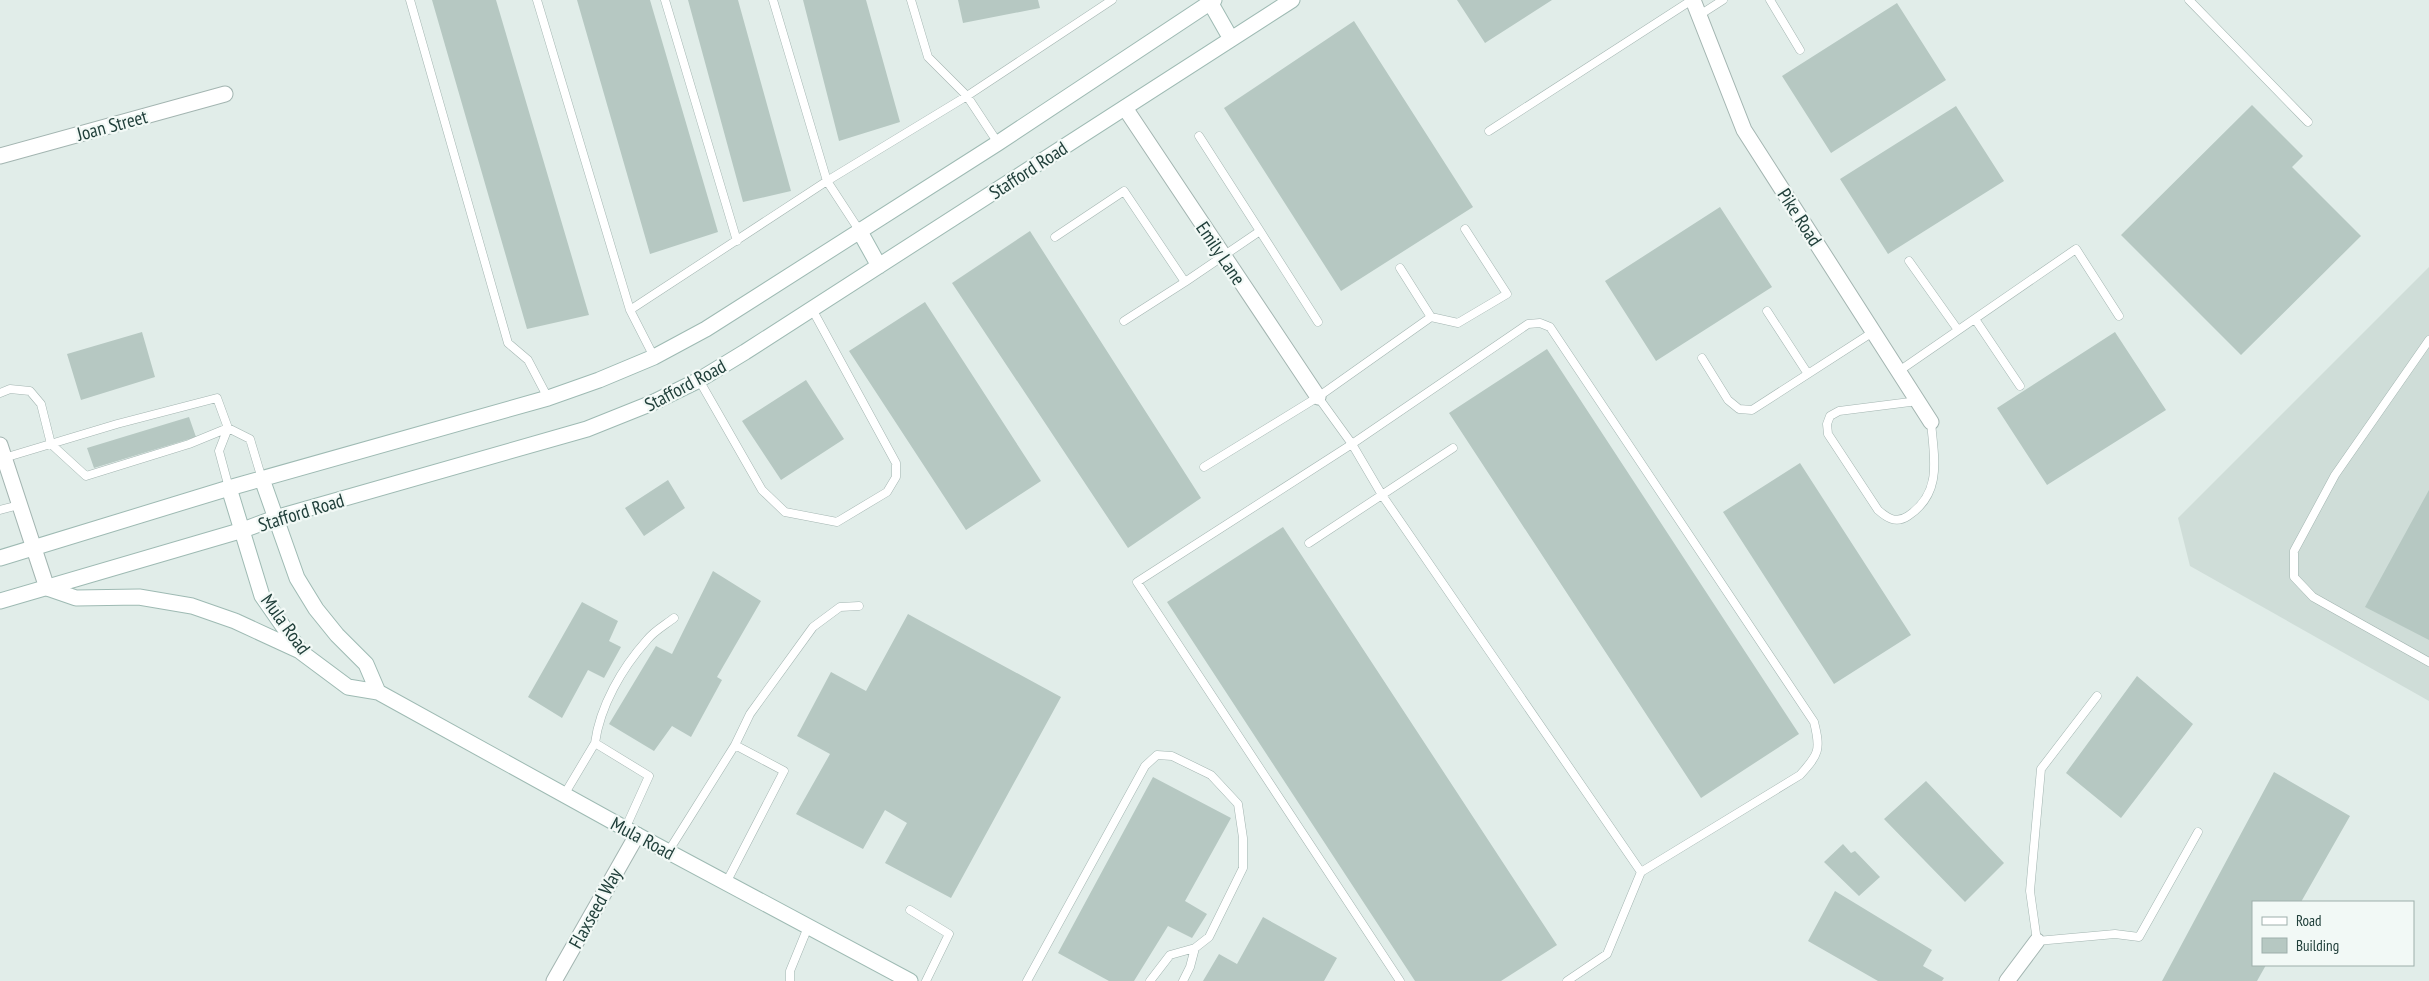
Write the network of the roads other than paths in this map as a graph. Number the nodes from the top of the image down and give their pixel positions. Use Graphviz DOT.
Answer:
graph roads {
  1 [pos="410,0"];
  2 [pos="537,0"];
  3 [pos="665,0"];
  4 [pos="773,0"];
  5 [pos="911,0"];
  6 [pos="1112,0"];
  7 [pos="1292,0"];
  8 [pos="1692,0"];
  9 [pos="1723,0"];
  10 [pos="1770,0"];
  11 [pos="2189,0"];
  12 [pos="1211,1"];
  13 [pos="1698,16"];
  14 [pos="1231,39"];
  15 [pos="1800,50"];
  16 [pos="225,94"];
  17 [pos="967,96"];
  18 [pos="1125,108"];
  19 [pos="2308,122"];
  20 [pos="1489,131"];
  21 [pos="1199,136"];
  22 [pos="998,143"];
  23 [pos="0,156"];
  24 [pos="827,181"];
  25 [pos="1465,229"];
  26 [pos="859,230"];
  27 [pos="1260,231"];
  28 [pos="1055,238"];
  29 [pos="736,241"];
  30 [pos="1223,257"];
  31 [pos="1909,261"];
  32 [pos="879,266"];
  33 [pos="1400,268"];
  34 [pos="1185,282"];
  35 [pos="812,309"];
  36 [pos="630,310"];
  37 [pos="1767,311"];
  38 [pos="2119,316"];
  39 [pos="1431,317"];
  40 [pos="1975,318"];
  41 [pos="1124,321"];
  42 [pos="1318,322"];
  43 [pos="1958,330"];
  44 [pos="1873,332"];
  45 [pos="2429,340"];
  46 [pos="654,357"];
  47 [pos="1702,358"];
  48 [pos="1898,371"];
  49 [pos="1808,374"];
  50 [pos="700,380"];
  51 [pos="2020,386"];
  52 [pos="0,393"];
  53 [pos="1318,397"];
  54 [pos="548,398"];
  55 [pos="1919,401"];
  56 [pos="1931,422"];
  57 [pos="228,428"];
  58 [pos="51,444"];
  59 [pos="1352,444"];
  60 [pos="1453,448"];
  61 [pos="2,452"];
  62 [pos="1204,467"];
  63 [pos="262,479"];
  64 [pos="229,488"];
  65 [pos="1382,495"];
  66 [pos="19,505"];
  67 [pos="0,510"];
  68 [pos="274,518"];
  69 [pos="243,530"];
  70 [pos="1310,543"];
  71 [pos="33,548"];
  72 [pos="0,558"];
  73 [pos="46,588"];
  74 [pos="0,601"];
  75 [pos="859,606"];
  76 [pos="674,618"];
  77 [pos="302,652"];
  78 [pos="2429,662"];
  79 [pos="378,692"];
  80 [pos="2097,696"];
  81 [pos="595,743"];
  82 [pos="735,745"];
  83 [pos="564,795"];
  84 [pos="631,832"];
  85 [pos="2198,832"];
  86 [pos="668,852"];
  87 [pos="1641,872"];
  88 [pos="726,883"];
  89 [pos="910,910"];
  90 [pos="808,926"];
  91 [pos="2037,941"];
  92 [pos="1195,948"];
  93 [pos="554,981"];
  94 [pos="790,981"];
  95 [pos="910,981"];
  96 [pos="926,981"];
  97 [pos="1027,981"];
  98 [pos="1150,981"];
  99 [pos="1183,981"];
  100 [pos="1400,981"];
  101 [pos="1567,981"];
  102 [pos="2007,981"];
  1 -- 54 [label="lane"];
  2 -- 36 [label="lane"];
  3 -- 29 [label="lane"];
  4 -- 24 [label="lane"];
  5 -- 17 [label="lane"];
  6 -- 17 [label="lane"];
  7 -- 14 [label="main road, Stafford Road"];
  8 -- 13 [label="main road, Pike Road"];
  8 -- 20 [label="lane"];
  9 -- 13 [label="lane"];
  10 -- 15 [label="lane"];
  11 -- 19 [label="lane"];
  12 -- 14 [label="main road"];
  12 -- 22 [label="main road, Stafford Road"];
  13 -- 44 [label="main road, Pike Road"];
  14 -- 18 [label="main road, Stafford Road"];
  16 -- 23 [label="main road, Joan Street"];
  17 -- 22 [label="lane"];
  17 -- 24 [label="lane"];
  18 -- 30 [label="main road, Emily Lane"];
  18 -- 32 [label="main road, Stafford Road"];
  21 -- 27 [label="lane"];
  22 -- 26 [label="main road, Stafford Road"];
  24 -- 26 [label="lane"];
  24 -- 29 [label="lane"];
  25 -- 39 [label="lane"];
  26 -- 32 [label="main road"];
  26 -- 46 [label="main road, Stafford Road"];
  27 -- 30 [label="lane"];
  27 -- 42 [label="lane"];
  28 -- 34 [label="lane"];
  29 -- 36 [label="lane"];
  30 -- 34 [label="lane"];
  30 -- 53 [label="main road, Emily Lane"];
  31 -- 43 [label="lane"];
  32 -- 35 [label="main road, Stafford Road"];
  33 -- 39 [label="lane"];
  34 -- 41 [label="lane"];
  35 -- 50 [label="main road, Stafford Road"];
  35 -- 50 [label="lane"];
  36 -- 46 [label="lane"];
  37 -- 49 [label="lane"];
  38 -- 40 [label="lane"];
  39 -- 53 [label="lane"];
  40 -- 43 [label="lane"];
  40 -- 51 [label="lane"];
  43 -- 48 [label="lane"];
  44 -- 48 [label="main road, Pike Road"];
  44 -- 49 [label="lane"];
  45 -- 78 [label="lane"];
  46 -- 54 [label="main road, Stafford Road"];
  47 -- 49 [label="lane"];
  48 -- 55 [label="main road, Pike Road"];
  50 -- 68 [label="main road, Stafford Road"];
  52 -- 58 [label="lane"];
  53 -- 59 [label="lane"];
  53 -- 62 [label="lane"];
  54 -- 63 [label="main road, Stafford Road"];
  55 -- 56 [label="main road, Pike Road"];
  55 -- 56 [label="lane"];
  57 -- 58 [label="lane"];
  57 -- 58 [label="lane"];
  57 -- 63 [label="lane"];
  57 -- 64 [label="lane"];
  58 -- 61 [label="lane"];
  59 -- 65 [label="lane"];
  59 -- 87 [label="lane"];
  59 -- 100 [label="lane"];
  60 -- 65 [label="lane"];
  61 -- 66 [label="main road"];
  63 -- 64 [label="main road, Stafford Road"];
  63 -- 68 [label="main road, Mula Road"];
  64 -- 69 [label="main road, Mula Road"];
  64 -- 71 [label="main road, Stafford Road"];
  65 -- 70 [label="lane"];
  65 -- 87 [label="lane"];
  66 -- 67 [label="lane"];
  66 -- 71 [label="main road"];
  68 -- 69 [label="main road, Stafford Road"];
  68 -- 79 [label="main road, Mula Road"];
  69 -- 73 [label="main road, Stafford Road"];
  69 -- 77 [label="main road, Mula Road"];
  71 -- 72 [label="main road, Stafford Road"];
  71 -- 73 [label="main road"];
  73 -- 74 [label="main road, Stafford Road"];
  73 -- 77 [label="main road"];
  75 -- 82 [label="lane"];
  76 -- 81 [label="lane"];
  77 -- 79 [label="main road, Mula Road"];
  79 -- 83 [label="main road, Mula Road"];
  80 -- 91 [label="lane"];
  81 -- 83 [label="lane"];
  81 -- 84 [label="lane"];
  82 -- 86 [label="lane"];
  82 -- 88 [label="lane"];
  83 -- 84 [label="main road, Mula Road"];
  84 -- 86 [label="main road, Mula Road"];
  84 -- 93 [label="main road, Flaxseed Way"];
  85 -- 91 [label="lane"];
  86 -- 88 [label="main road, Mula Road"];
  87 -- 101 [label="lane"];
  88 -- 90 [label="main road, Mula Road"];
  89 -- 96 [label="lane"];
  90 -- 94 [label="lane"];
  90 -- 95 [label="main road, Mula Road"];
  91 -- 102 [label="main road"];
  92 -- 97 [label="lane"];
  92 -- 98 [label="lane"];
  92 -- 99 [label="lane"];
}
